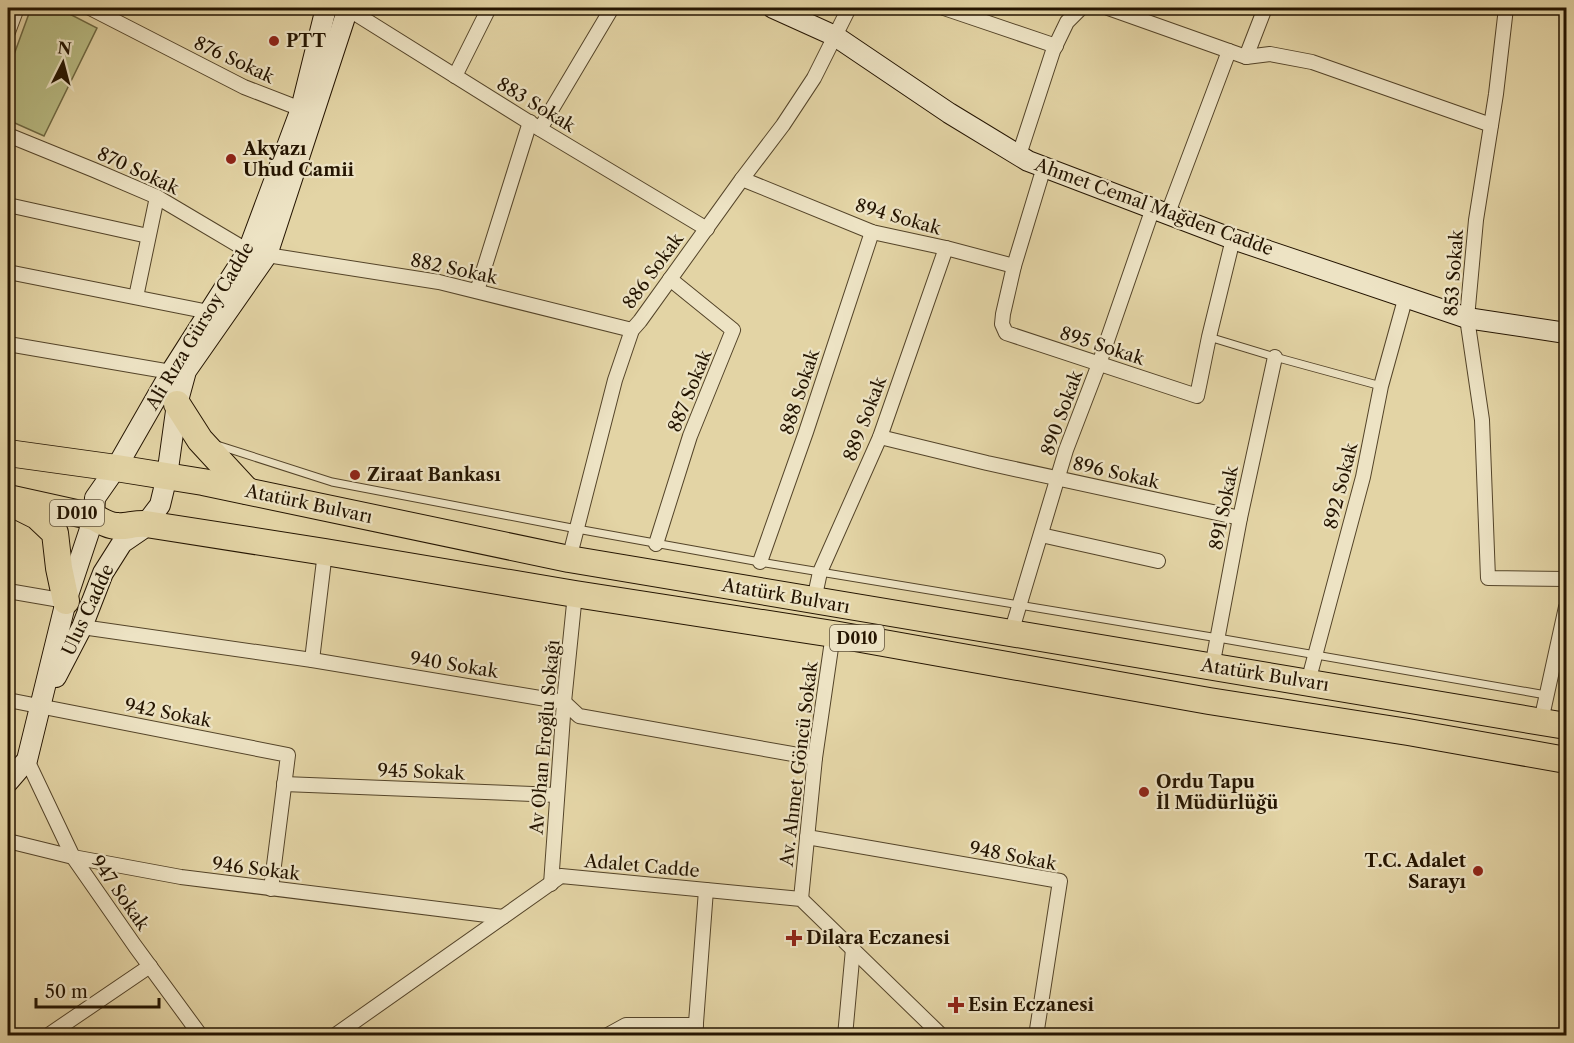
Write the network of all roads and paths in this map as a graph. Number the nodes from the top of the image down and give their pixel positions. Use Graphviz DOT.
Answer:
graph roads {
  1 [pos="17,8"];
  2 [pos="90,8"];
  3 [pos="326,8"];
  4 [pos="348,8"];
  5 [pos="489,8"];
  6 [pos="612,8"];
  7 [pos="773,8"];
  8 [pos="849,8"];
  9 [pos="944,8"];
  10 [pos="1081,8"];
  11 [pos="1108,8"];
  12 [pos="1265,8"];
  13 [pos="1506,8"];
  14 [pos="8,32"];
  15 [pos="835,36"];
  16 [pos="1056,46"];
  17 [pos="1229,51"];
  18 [pos="1246,57"];
  19 [pos="454,76"];
  20 [pos="301,109"];
  21 [pos="536,125"];
  22 [pos="1491,125"];
  23 [pos="8,135"];
  24 [pos="1019,155"];
  25 [pos="1044,167"];
  26 [pos="742,179"];
  27 [pos="157,197"];
  28 [pos="8,206"];
  29 [pos="1161,210"];
  30 [pos="707,229"];
  31 [pos="872,232"];
  32 [pos="148,236"];
  33 [pos="1233,238"];
  34 [pos="946,248"];
  35 [pos="258,253"];
  36 [pos="1014,266"];
  37 [pos="8,272"];
  38 [pos="670,279"];
  39 [pos="477,291"];
  40 [pos="1406,296"];
  41 [pos="136,297"];
  42 [pos="209,312"];
  43 [pos="1467,318"];
  44 [pos="632,330"];
  45 [pos="1566,333"];
  46 [pos="1209,337"];
  47 [pos="8,344"];
  48 [pos="1275,357"];
  49 [pos="1099,364"];
  50 [pos="171,372"];
  51 [pos="1381,386"];
  52 [pos="177,404"];
  53 [pos="880,437"];
  54 [pos="200,440"];
  55 [pos="8,453"];
  56 [pos="116,468"];
  57 [pos="167,476"];
  58 [pos="1058,478"];
  59 [pos="247,491"];
  60 [pos="8,500"];
  61 [pos="94,517"];
  62 [pos="1240,518"];
  63 [pos="146,524"];
  64 [pos="577,529"];
  65 [pos="1041,535"];
  66 [pos="656,544"];
  67 [pos="325,552"];
  68 [pos="569,559"];
  69 [pos="1158,561"];
  70 [pos="760,562"];
  71 [pos="820,572"];
  72 [pos="1566,579"];
  73 [pos="8,591"];
  74 [pos="575,594"];
  75 [pos="814,600"];
  76 [pos="66,601"];
  77 [pos="1019,605"];
  78 [pos="1566,607"];
  79 [pos="82,627"];
  80 [pos="1011,633"];
  81 [pos="833,634"];
  82 [pos="1218,638"];
  83 [pos="1315,656"];
  84 [pos="312,660"];
  85 [pos="1212,667"];
  86 [pos="1308,682"];
  87 [pos="1546,695"];
  88 [pos="8,700"];
  89 [pos="564,702"];
  90 [pos="41,706"];
  91 [pos="1541,721"];
  92 [pos="1566,726"];
  93 [pos="814,758"];
  94 [pos="27,760"];
  95 [pos="1566,760"];
  96 [pos="8,782"];
  97 [pos="284,784"];
  98 [pos="557,795"];
  99 [pos="807,837"];
  100 [pos="8,841"];
  101 [pos="73,857"];
  102 [pos="551,884"];
  103 [pos="271,889"];
  104 [pos="706,890"];
  105 [pos="801,899"];
  106 [pos="503,917"];
  107 [pos="853,949"];
  108 [pos="150,966"];
  109 [pos="695,1030"];
  110 [pos="350,1031"];
  111 [pos="47,1035"];
  112 [pos="201,1035"];
  113 [pos="334,1035"];
  114 [pos="606,1035"];
  115 [pos="845,1035"];
  116 [pos="942,1035"];
  117 [pos="1036,1035"];
  1 -- 14 [label="street"];
  2 -- 20 [label="street, 876 Sokak"];
  3 -- 20 [label="main road, Ali Rıza Gürsoy Cadde"];
  4 -- 19 [label="street, 883 Sokak"];
  4 -- 35 [label="main road, Ali Rıza Gürsoy Cadde"];
  5 -- 19 [label="street"];
  6 -- 21 [label="street"];
  7 -- 15 [label="main road, Ahmet Cemal Mağden Cadde"];
  8 -- 15 [label="street, 886 Sokak"];
  9 -- 16 [label="street"];
  10 -- 16 [label="street"];
  11 -- 17 [label="street"];
  12 -- 18 [label="street"];
  13 -- 22 [label="street, 853 Sokak"];
  15 -- 24 [label="main road, Ahmet Cemal Mağden Cadde"];
  15 -- 26 [label="street, 886 Sokak"];
  16 -- 24 [label="street"];
  17 -- 18 [label="street"];
  17 -- 29 [label="street, 890 Sokak"];
  18 -- 22 [label="street"];
  19 -- 21 [label="street, 883 Sokak"];
  20 -- 35 [label="main road, Ali Rıza Gürsoy Cadde"];
  21 -- 30 [label="street, 883 Sokak"];
  21 -- 39 [label="street"];
  22 -- 43 [label="street, 853 Sokak"];
  23 -- 27 [label="street, 870 Sokak"];
  24 -- 25 [label="main road, Ahmet Cemal Mağden Cadde"];
  25 -- 29 [label="main road, Ahmet Cemal Mağden Cadde"];
  25 -- 36 [label="street, 895 Sokak"];
  26 -- 30 [label="street, 886 Sokak"];
  26 -- 31 [label="street, 894 Sokak"];
  27 -- 32 [label="street"];
  27 -- 35 [label="street, 870 Sokak"];
  28 -- 32 [label="street"];
  29 -- 33 [label="main road, Ahmet Cemal Mağden Cadde"];
  29 -- 49 [label="street, 890 Sokak"];
  30 -- 38 [label="street, 886 Sokak"];
  31 -- 34 [label="street, 894 Sokak"];
  31 -- 70 [label="street, 888 Sokak"];
  32 -- 41 [label="street"];
  33 -- 40 [label="main road, Ahmet Cemal Mağden Cadde"];
  33 -- 46 [label="street, 895 Sokak"];
  34 -- 36 [label="street, 894 Sokak"];
  34 -- 53 [label="street, 889 Sokak"];
  35 -- 39 [label="street, 882 Sokak"];
  35 -- 42 [label="main road, Ali Rıza Gürsoy Cadde"];
  35 -- 52 [label="main road, Ali Rıza Gürsoy Cadde"];
  36 -- 49 [label="street, 895 Sokak"];
  37 -- 41 [label="street"];
  38 -- 44 [label="street, 886 Sokak"];
  38 -- 66 [label="street, 887 Sokak"];
  39 -- 44 [label="street, 882 Sokak"];
  40 -- 43 [label="main road, Ahmet Cemal Mağden Cadde"];
  40 -- 51 [label="street, 892 Sokak"];
  41 -- 42 [label="street"];
  42 -- 50 [label="main road, Ali Rıza Gürsoy Cadde"];
  43 -- 45 [label="main road, Ahmet Cemal Mağden Cadde"];
  43 -- 72 [label="street, 853 Sokak"];
  44 -- 64 [label="street, 886 Sokak"];
  46 -- 48 [label="lane"];
  46 -- 49 [label="street, 895 Sokak"];
  47 -- 50 [label="street"];
  48 -- 51 [label="lane"];
  48 -- 62 [label="street, 891 Sokak"];
  49 -- 58 [label="street, 890 Sokak"];
  50 -- 56 [label="main road, Ali Rıza Gürsoy Cadde"];
  51 -- 83 [label="street, 892 Sokak"];
  52 -- 54 [label="highway"];
  52 -- 57 [label="main road, Ali Rıza Gürsoy Cadde"];
  53 -- 58 [label="street, 896 Sokak"];
  53 -- 71 [label="street, 889 Sokak"];
  54 -- 59 [label="highway"];
  54 -- 64 [label="lane"];
  55 -- 56 [label="highway, Atatürk Bulvarı / D010"];
  56 -- 57 [label="highway, Atatürk Bulvarı / D010"];
  56 -- 61 [label="main road, Ali Rıza Gürsoy Cadde"];
  57 -- 59 [label="highway, Atatürk Bulvarı / D010"];
  57 -- 63 [label="main road, Ali Rıza Gürsoy Cadde"];
  58 -- 62 [label="street, 896 Sokak"];
  58 -- 65 [label="street, 890 Sokak"];
  59 -- 68 [label="highway, Atatürk Bulvarı / D010"];
  60 -- 61 [label="highway, Atatürk Bulvarı / D010"];
  60 -- 76 [label="highway"];
  61 -- 63 [label="highway, Atatürk Bulvarı / D010"];
  61 -- 76 [label="main road, Ulus Cadde"];
  62 -- 82 [label="street, 891 Sokak"];
  63 -- 67 [label="highway, Atatürk Bulvarı / D010"];
  63 -- 79 [label="main road, Ulus Cadde"];
  64 -- 66 [label="lane"];
  64 -- 68 [label="street, 886 Sokak"];
  65 -- 69 [label="street"];
  65 -- 77 [label="street, 890 Sokak"];
  66 -- 70 [label="lane"];
  67 -- 74 [label="highway, Atatürk Bulvarı / D010"];
  67 -- 84 [label="street"];
  68 -- 75 [label="highway, Atatürk Bulvarı / D010"];
  70 -- 71 [label="lane"];
  71 -- 75 [label="street, 889 Sokak"];
  71 -- 77 [label="lane"];
  73 -- 76 [label="street"];
  74 -- 81 [label="highway, Atatürk Bulvarı / D010"];
  74 -- 89 [label="street, Av Ohan Eroğlu Sokağı"];
  75 -- 80 [label="highway, Atatürk Bulvarı / D010"];
  76 -- 90 [label="main road, Ulus Cadde"];
  77 -- 80 [label="street, 890 Sokak"];
  77 -- 82 [label="lane"];
  78 -- 87 [label="street"];
  79 -- 84 [label="street, 940 Sokak"];
  79 -- 90 [label="main road, Ulus Cadde"];
  80 -- 85 [label="highway, Atatürk Bulvarı / D010"];
  81 -- 93 [label="street, Av. Ahmet Göncü Sokak"];
  81 -- 95 [label="highway, Atatürk Bulvarı / D010"];
  82 -- 83 [label="lane"];
  82 -- 85 [label="street, 891 Sokak"];
  83 -- 86 [label="street, 892 Sokak"];
  83 -- 87 [label="lane"];
  84 -- 89 [label="street, 940 Sokak"];
  85 -- 86 [label="highway, Atatürk Bulvarı / D010"];
  86 -- 91 [label="highway, Atatürk Bulvarı / D010"];
  87 -- 91 [label="street"];
  88 -- 90 [label="street, 942 Sokak"];
  89 -- 93 [label="street, 940 Sokak"];
  89 -- 98 [label="street, Av Ohan Eroğlu Sokağı"];
  90 -- 94 [label="main road, Ulus Cadde"];
  90 -- 97 [label="street, 942 Sokak"];
  91 -- 92 [label="highway, Atatürk Bulvarı / D010"];
  93 -- 99 [label="street, Av. Ahmet Göncü Sokak"];
  94 -- 96 [label="main road, Ulus Cadde"];
  94 -- 101 [label="street, 947 Sokak"];
  97 -- 98 [label="street, 945 Sokak"];
  97 -- 103 [label="street"];
  98 -- 102 [label="street, Av Ohan Eroğlu Sokağı"];
  99 -- 105 [label="street, Av. Ahmet Göncü Sokak"];
  99 -- 117 [label="street, 948 Sokak"];
  100 -- 101 [label="street, 946 Sokak"];
  101 -- 103 [label="street, 946 Sokak"];
  101 -- 108 [label="street, 947 Sokak"];
  102 -- 104 [label="street, Adalet Cadde"];
  102 -- 106 [label="street, Adalet Cadde"];
  103 -- 106 [label="street, 946 Sokak"];
  104 -- 105 [label="street, Adalet Cadde"];
  104 -- 109 [label="street"];
  105 -- 107 [label="street"];
  106 -- 110 [label="street, Adalet Cadde"];
  107 -- 115 [label="street"];
  107 -- 116 [label="street"];
  108 -- 111 [label="street"];
  108 -- 112 [label="street, 947 Sokak"];
  109 -- 114 [label="street"];
  110 -- 113 [label="street, Adalet Cadde"];
}
